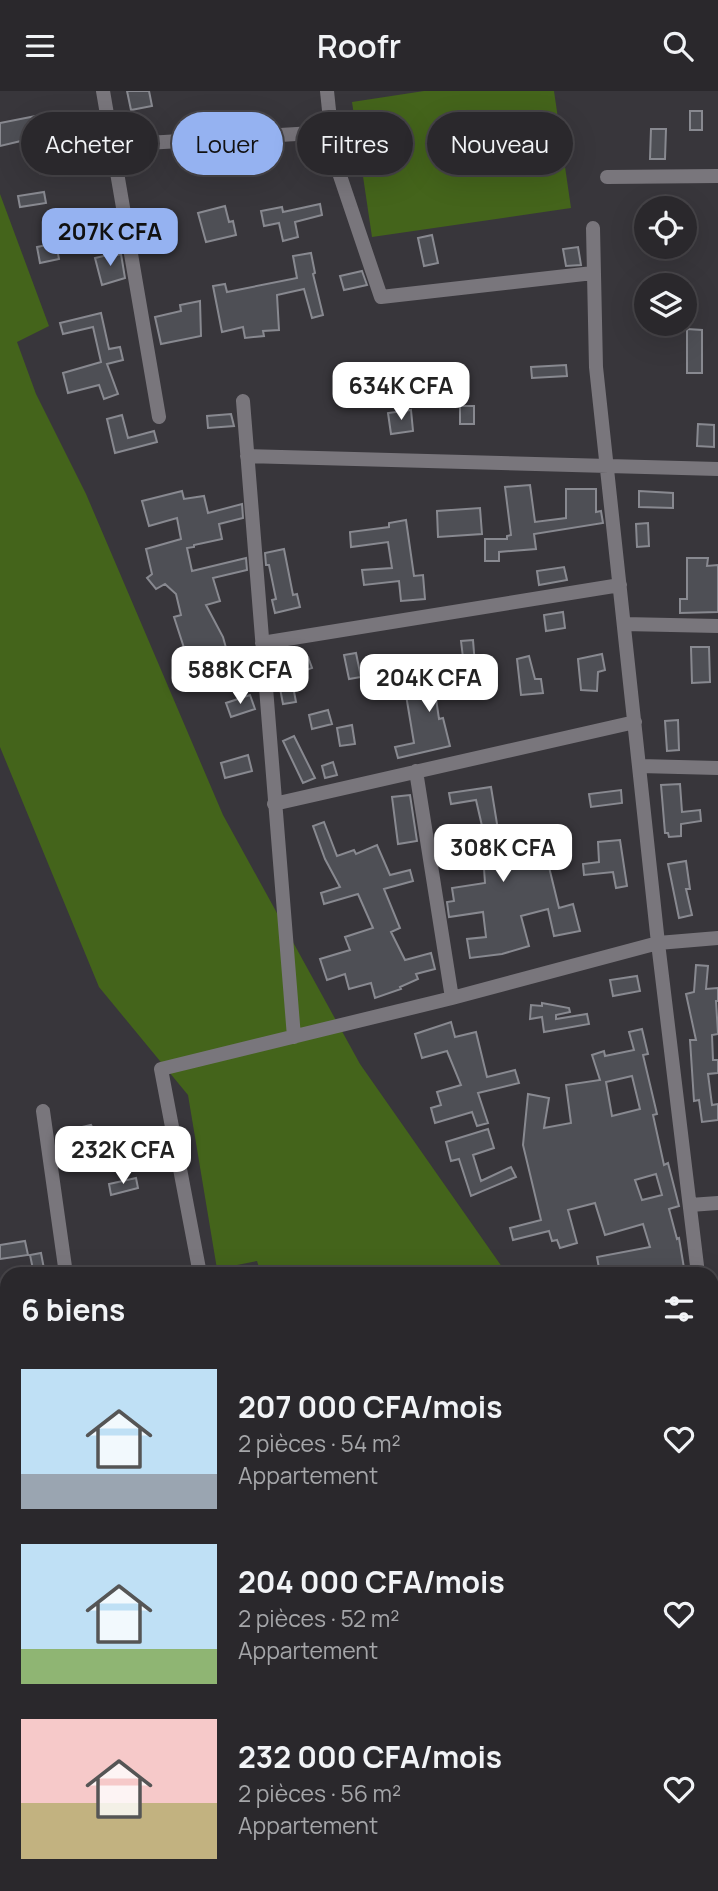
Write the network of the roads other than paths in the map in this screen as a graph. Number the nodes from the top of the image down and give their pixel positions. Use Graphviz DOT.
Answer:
graph roads {
  1 [pos="103,91"];
  2 [pos="327,91"];
  3 [pos="107,112"];
  4 [pos="329,112"];
  5 [pos="297,134"];
  6 [pos="158,142"];
  7 [pos="118,175"];
  8 [pos="340,175"];
  9 [pos="718,176"];
  10 [pos="607,177"];
  11 [pos="593,228"];
  12 [pos="593,273"];
  13 [pos="243,401"];
  14 [pos="159,417"];
  15 [pos="247,456"];
  16 [pos="607,466"];
  17 [pos="718,470"];
  18 [pos="620,585"];
  19 [pos="624,624"];
  20 [pos="718,626"];
  21 [pos="262,643"];
  22 [pos="635,722"];
  23 [pos="640,766"];
  24 [pos="718,768"];
  25 [pos="416,771"];
  26 [pos="274,804"];
  27 [pos="718,938"];
  28 [pos="658,943"];
  29 [pos="452,998"];
  30 [pos="294,1037"];
  31 [pos="43,1111"];
  32 [pos="718,1203"];
  33 [pos="690,1205"];
  34 [pos="65,1267"];
  35 [pos="199,1267"];
  36 [pos="697,1267"];
  1 -- 3 [label="street"];
  2 -- 4 [label="street"];
  5 -- 6 [label="street"];
  7 -- 14 [label="street"];
  8 -- 12 [label="street"];
  9 -- 10 [label="street"];
  11 -- 12 [label="street"];
  12 -- 16 [label="street"];
  13 -- 15 [label="street"];
  15 -- 16 [label="street"];
  15 -- 21 [label="street"];
  16 -- 17 [label="street"];
  16 -- 18 [label="street"];
  18 -- 19 [label="street"];
  18 -- 21 [label="street"];
  19 -- 20 [label="street"];
  19 -- 22 [label="street"];
  21 -- 26 [label="street"];
  22 -- 23 [label="street"];
  22 -- 25 [label="street"];
  23 -- 24 [label="street"];
  23 -- 28 [label="street"];
  25 -- 26 [label="street"];
  25 -- 29 [label="street"];
  26 -- 30 [label="street"];
  27 -- 28 [label="street"];
  28 -- 29 [label="street"];
  28 -- 33 [label="street"];
  29 -- 30 [label="street"];
  30 -- 35 [label="street"];
  31 -- 34 [label="street"];
  32 -- 33 [label="street"];
  33 -- 36 [label="street"];
}
